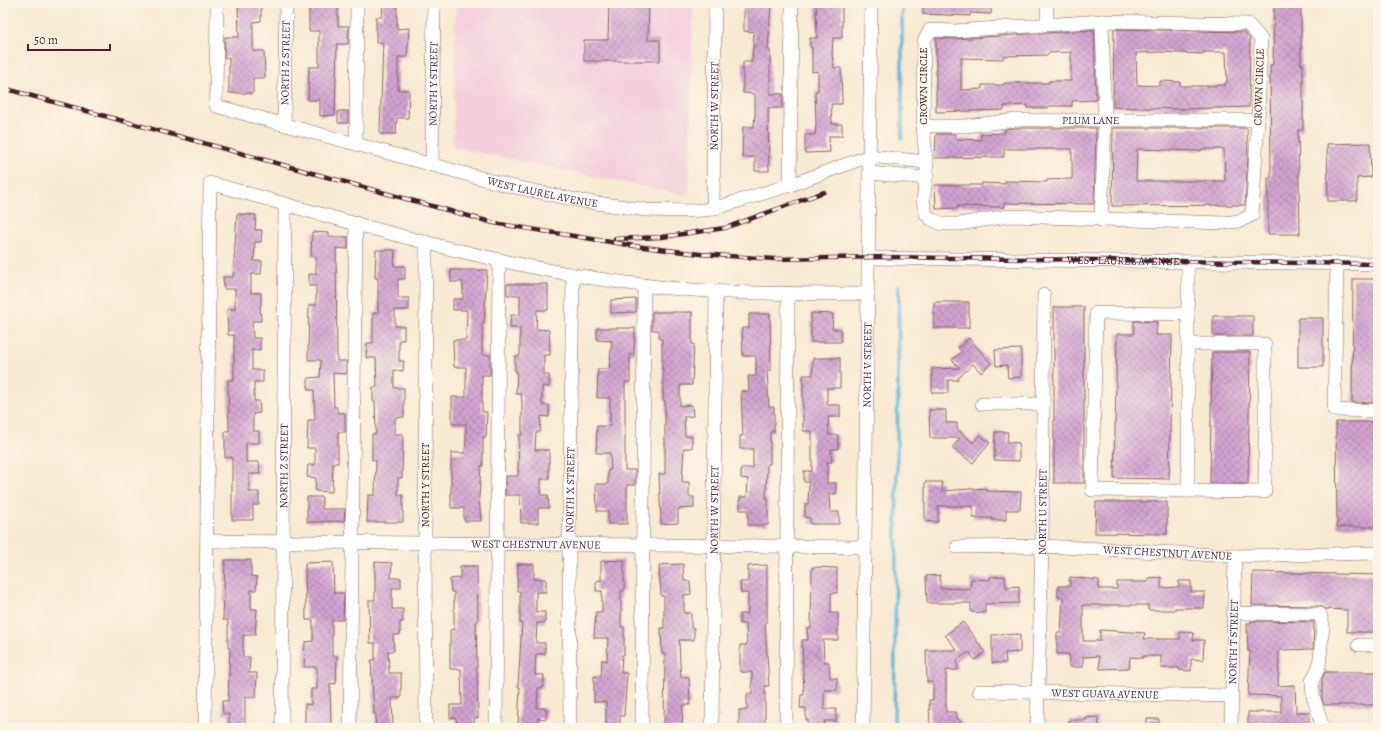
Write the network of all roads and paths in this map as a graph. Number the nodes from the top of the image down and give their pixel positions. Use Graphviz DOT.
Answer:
graph roads {
  1 [pos="217,3"];
  2 [pos="286,3"];
  3 [pos="357,3"];
  4 [pos="434,3"];
  5 [pos="715,3"];
  6 [pos="792,3"];
  7 [pos="870,3"];
  8 [pos="1047,3"];
  9 [pos="1102,21"];
  10 [pos="1047,24"];
  11 [pos="1105,120"];
  12 [pos="1258,120"];
  13 [pos="284,124"];
  14 [pos="923,126"];
  15 [pos="356,144"];
  16 [pos="869,156"];
  17 [pos="926,162"];
  18 [pos="432,165"];
  19 [pos="869,173"];
  20 [pos="926,178"];
  21 [pos="790,185"];
  22 [pos="285,204"];
  23 [pos="714,209"];
  24 [pos="1101,220"];
  25 [pos="356,223"];
  26 [pos="426,242"];
  27 [pos="868,258"];
  28 [pos="499,260"];
  29 [pos="1188,262"];
  30 [pos="1337,264"];
  31 [pos="1378,264"];
  32 [pos="573,275"];
  33 [pos="644,286"];
  34 [pos="716,291"];
  35 [pos="788,293"];
  36 [pos="868,294"];
  37 [pos="1044,295"];
  38 [pos="1188,314"];
  39 [pos="1188,344"];
  40 [pos="982,404"];
  41 [pos="1043,404"];
  42 [pos="1378,411"];
  43 [pos="1188,491"];
  44 [pos="207,541"];
  45 [pos="282,542"];
  46 [pos="353,543"];
  47 [pos="425,544"];
  48 [pos="498,545"];
  49 [pos="569,545"];
  50 [pos="642,546"];
  51 [pos="715,546"];
  52 [pos="788,546"];
  53 [pos="1042,546"];
  54 [pos="865,547"];
  55 [pos="957,547"];
  56 [pos="1378,553"];
  57 [pos="1236,556"];
  58 [pos="1234,613"];
  59 [pos="1359,645"];
  60 [pos="1378,645"];
  61 [pos="979,691"];
  62 [pos="1037,691"];
  63 [pos="1231,696"];
  64 [pos="205,728"];
  65 [pos="282,728"];
  66 [pos="350,728"];
  67 [pos="426,728"];
  68 [pos="496,728"];
  69 [pos="570,728"];
  70 [pos="642,728"];
  71 [pos="712,728"];
  72 [pos="786,728"];
  73 [pos="863,728"];
  74 [pos="1037,728"];
  75 [pos="1231,728"];
  76 [pos="1323,728"];
  1 -- 13 [label="street, WEST LAUREL AVENUE"];
  2 -- 13 [label="street, NORTH Z STREET"];
  3 -- 15 [label="street"];
  4 -- 18 [label="street, NORTH Y STREET"];
  5 -- 23 [label="street, NORTH W STREET"];
  6 -- 21 [label="street"];
  7 -- 16 [label="street, NORTH V STREET"];
  8 -- 10 [label="street"];
  9 -- 10 [label="street, CROWN CIRCLE"];
  9 -- 11 [label="street"];
  9 -- 12 [label="street, CROWN CIRCLE"];
  10 -- 14 [label="street, CROWN CIRCLE"];
  11 -- 12 [label="street, PLUM LANE"];
  11 -- 14 [label="street, PLUM LANE"];
  11 -- 24 [label="street"];
  12 -- 24 [label="street, CROWN CIRCLE"];
  13 -- 15 [label="street, WEST LAUREL AVENUE"];
  14 -- 17 [label="street, CROWN CIRCLE"];
  15 -- 18 [label="street, WEST LAUREL AVENUE"];
  16 -- 17 [label="street"];
  16 -- 19 [label="street, NORTH V STREET"];
  16 -- 21 [label="street, WEST LAUREL AVENUE"];
  17 -- 20 [label="street, CROWN CIRCLE"];
  18 -- 23 [label="street, WEST LAUREL AVENUE"];
  19 -- 20 [label="street"];
  19 -- 27 [label="street, NORTH V STREET"];
  20 -- 24 [label="street, CROWN CIRCLE"];
  21 -- 23 [label="street, WEST LAUREL AVENUE"];
  22 -- 25 [label="street"];
  22 -- 44 [label="street"];
  22 -- 45 [label="street, NORTH Z STREET"];
  25 -- 26 [label="street"];
  25 -- 46 [label="street"];
  26 -- 28 [label="street"];
  26 -- 47 [label="street, NORTH Y STREET"];
  27 -- 29 [label="street, WEST LAUREL AVENUE"];
  27 -- 36 [label="street, NORTH V STREET"];
  28 -- 32 [label="street"];
  28 -- 48 [label="street"];
  29 -- 30 [label="street, WEST LAUREL AVENUE"];
  29 -- 38 [label="street"];
  30 -- 31 [label="street, WEST LAUREL AVENUE"];
  30 -- 42 [label="street"];
  32 -- 33 [label="street"];
  32 -- 49 [label="street, NORTH X STREET"];
  33 -- 34 [label="street"];
  33 -- 50 [label="street"];
  34 -- 35 [label="street"];
  34 -- 51 [label="street, NORTH W STREET"];
  35 -- 36 [label="street"];
  35 -- 52 [label="street"];
  36 -- 54 [label="street, NORTH V STREET"];
  37 -- 41 [label="street, NORTH U STREET"];
  38 -- 39 [label="street"];
  38 -- 43 [label="street"];
  39 -- 43 [label="street"];
  39 -- 43 [label="street"];
  40 -- 41 [label="street"];
  41 -- 53 [label="street, NORTH U STREET"];
  44 -- 45 [label="street, WEST CHESTNUT AVENUE"];
  44 -- 64 [label="street"];
  45 -- 46 [label="street, WEST CHESTNUT AVENUE"];
  45 -- 65 [label="street, NORTH Z STREET"];
  46 -- 47 [label="street, WEST CHESTNUT AVENUE"];
  46 -- 66 [label="street"];
  47 -- 48 [label="street, WEST CHESTNUT AVENUE"];
  47 -- 67 [label="street, NORTH Y STREET"];
  48 -- 49 [label="street, WEST CHESTNUT AVENUE"];
  48 -- 68 [label="street"];
  49 -- 50 [label="street, WEST CHESTNUT AVENUE"];
  49 -- 69 [label="street, NORTH X STREET"];
  50 -- 51 [label="street, WEST CHESTNUT AVENUE"];
  50 -- 70 [label="street"];
  51 -- 52 [label="street, WEST CHESTNUT AVENUE"];
  51 -- 71 [label="street, NORTH W STREET"];
  52 -- 54 [label="street, WEST CHESTNUT AVENUE"];
  52 -- 72 [label="street"];
  53 -- 55 [label="street, WEST CHESTNUT AVENUE"];
  53 -- 57 [label="street, WEST CHESTNUT AVENUE"];
  53 -- 62 [label="street, NORTH U STREET"];
  54 -- 73 [label="street, NORTH V STREET"];
  56 -- 57 [label="street, WEST CHESTNUT AVENUE"];
  57 -- 58 [label="street, NORTH T STREET"];
  58 -- 63 [label="street, NORTH T STREET"];
  58 -- 76 [label="street"];
  59 -- 60 [label="street"];
  61 -- 62 [label="street, WEST GUAVA AVENUE"];
  62 -- 63 [label="street, WEST GUAVA AVENUE"];
  62 -- 74 [label="street, NORTH U STREET"];
  63 -- 75 [label="street, NORTH T STREET"];
}
